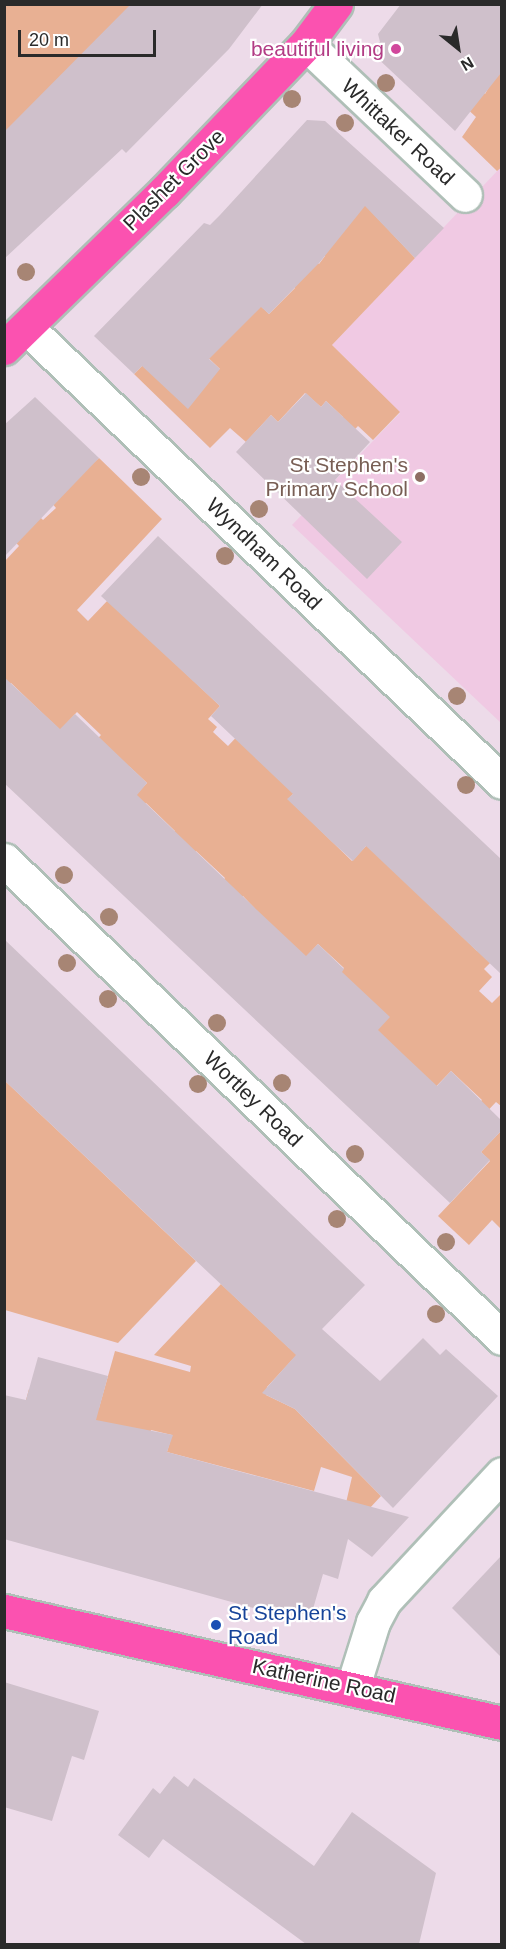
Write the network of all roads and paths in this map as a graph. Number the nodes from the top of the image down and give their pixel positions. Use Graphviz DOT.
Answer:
graph roads {
  1 [pos="336,4"];
  2 [pos="306,44"];
  3 [pos="465,195"];
  4 [pos="15,337"];
  5 [pos="501,782"];
  6 [pos="4,860"];
  7 [pos="501,1338"];
  8 [pos="501,1474"];
  9 [pos="4,1611"];
  10 [pos="353,1686"];
  11 [pos="501,1723"];
  1 -- 2 [label="main road, Plashet Grove"];
  2 -- 3 [label="street, Whittaker Road"];
  2 -- 4 [label="main road, Plashet Grove"];
  4 -- 5 [label="street, Wyndham Road"];
  6 -- 7 [label="street, Wortley Road"];
  8 -- 10 [label="street"];
  9 -- 10 [label="main road, Katherine Road"];
  10 -- 11 [label="main road, Katherine Road"];
}
